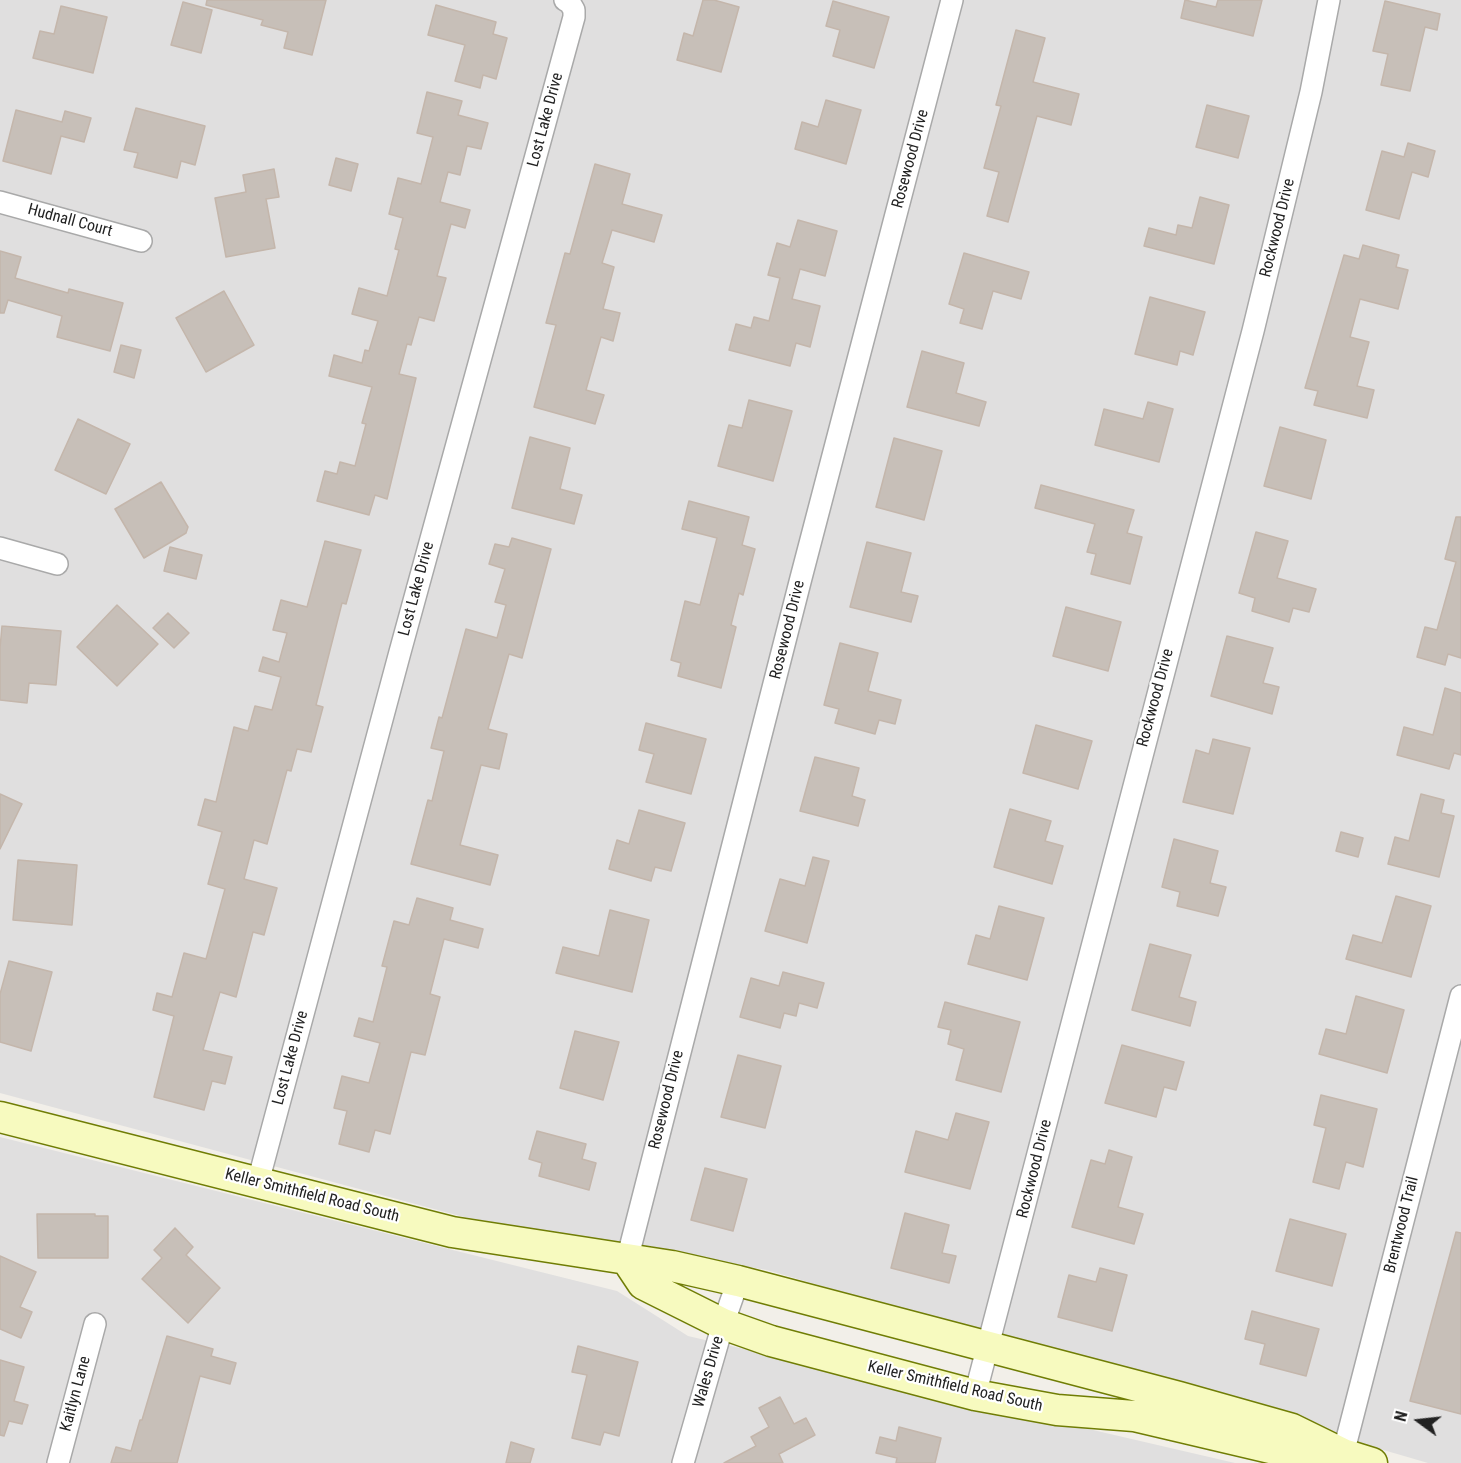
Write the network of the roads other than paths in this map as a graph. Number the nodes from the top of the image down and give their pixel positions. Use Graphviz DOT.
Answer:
graph roads {
  1 [pos="565,0"];
  2 [pos="952,0"];
  3 [pos="1329,0"];
  4 [pos="0,202"];
  5 [pos="141,241"];
  6 [pos="0,548"];
  7 [pos="57,564"];
  8 [pos="1461,996"];
  9 [pos="0,1117"];
  10 [pos="258,1182"];
  11 [pos="627,1260"];
  12 [pos="738,1281"];
  13 [pos="95,1324"];
  14 [pos="723,1324"];
  15 [pos="989,1348"];
  16 [pos="975,1395"];
  17 [pos="1344,1454"];
  18 [pos="58,1463"];
  19 [pos="683,1463"];
  20 [pos="1372,1463"];
  1 -- 10 [label="street, Lost Lake Drive"];
  2 -- 11 [label="street, Rosewood Drive"];
  3 -- 15 [label="street, Rockwood Drive"];
  4 -- 5 [label="street, Hudnall Court"];
  6 -- 7 [label="street"];
  8 -- 17 [label="street, Brentwood Trail"];
  9 -- 10 [label="main road, Keller Smithfield Road South"];
  10 -- 11 [label="main road, Keller Smithfield Road South"];
  11 -- 12 [label="main road, Keller Smithfield Road South"];
  11 -- 14 [label="main road, Keller Smithfield Road South"];
  12 -- 14 [label="street, Wales Drive"];
  12 -- 15 [label="main road, Keller Smithfield Road South"];
  13 -- 18 [label="street, Kaitlyn Lane"];
  14 -- 16 [label="main road, Keller Smithfield Road South"];
  14 -- 19 [label="street, Wales Drive"];
  15 -- 16 [label="street, Rockwood Drive"];
  15 -- 17 [label="main road, Keller Smithfield Road South"];
  16 -- 17 [label="main road, Keller Smithfield Road South"];
  17 -- 20 [label="main road, Keller Smithfield Road South"];
}
